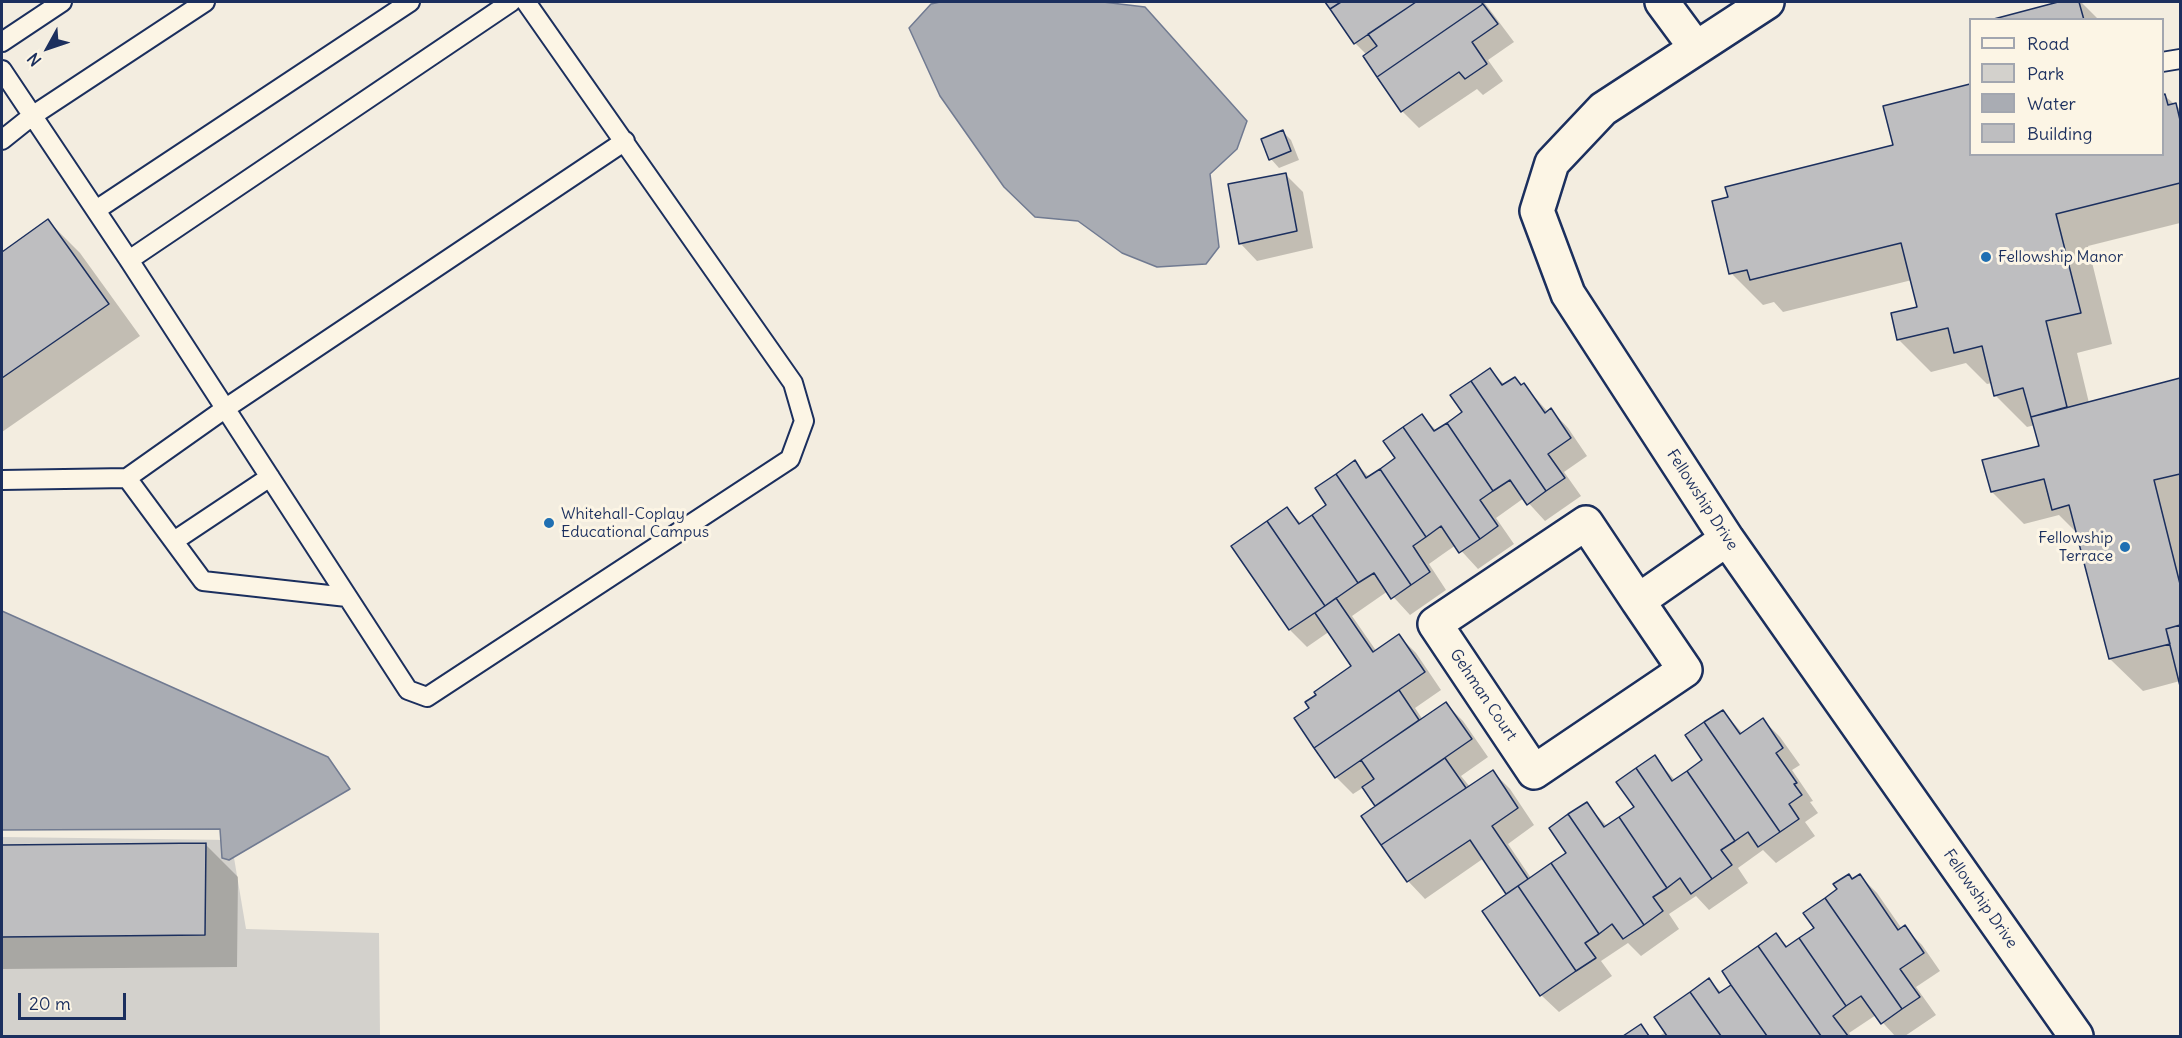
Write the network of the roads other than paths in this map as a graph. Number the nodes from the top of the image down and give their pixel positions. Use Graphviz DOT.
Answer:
graph roads {
  1 [pos="63,2"];
  2 [pos="205,2"];
  3 [pos="410,2"];
  4 [pos="511,2"];
  5 [pos="526,2"];
  6 [pos="1662,2"];
  7 [pos="1767,2"];
  8 [pos="2,42"];
  9 [pos="1696,48"];
  10 [pos="2181,59"];
  11 [pos="2164,62"];
  12 [pos="2,70"];
  13 [pos="32,116"];
  14 [pos="2,140"];
  15 [pos="625,141"];
  16 [pos="96,210"];
  17 [pos="129,260"];
  18 [pos="226,408"];
  19 [pos="270,477"];
  20 [pos="127,478"];
  21 [pos="2,480"];
  22 [pos="1728,539"];
  23 [pos="174,541"];
  24 [pos="347,597"];
  25 [pos="1638,601"];
  26 [pos="2076,1036"];
  1 -- 8 [label="lane"];
  2 -- 13 [label="lane"];
  3 -- 16 [label="lane"];
  4 -- 17 [label="lane"];
  5 -- 15 [label="lane"];
  6 -- 9 [label="street"];
  7 -- 9 [label="street, Fellowship Drive"];
  9 -- 22 [label="street, Fellowship Drive"];
  10 -- 11 [label="lane"];
  12 -- 13 [label="lane"];
  13 -- 14 [label="lane"];
  13 -- 16 [label="lane"];
  15 -- 18 [label="lane"];
  15 -- 24 [label="lane"];
  16 -- 17 [label="lane"];
  17 -- 18 [label="lane"];
  18 -- 19 [label="lane"];
  18 -- 20 [label="lane"];
  19 -- 23 [label="lane"];
  19 -- 24 [label="lane"];
  20 -- 21 [label="lane"];
  20 -- 23 [label="lane"];
  22 -- 25 [label="street"];
  22 -- 26 [label="street, Fellowship Drive"];
  23 -- 24 [label="lane"];
  25 -- 25 [label="street, Gehman Court"];
}
